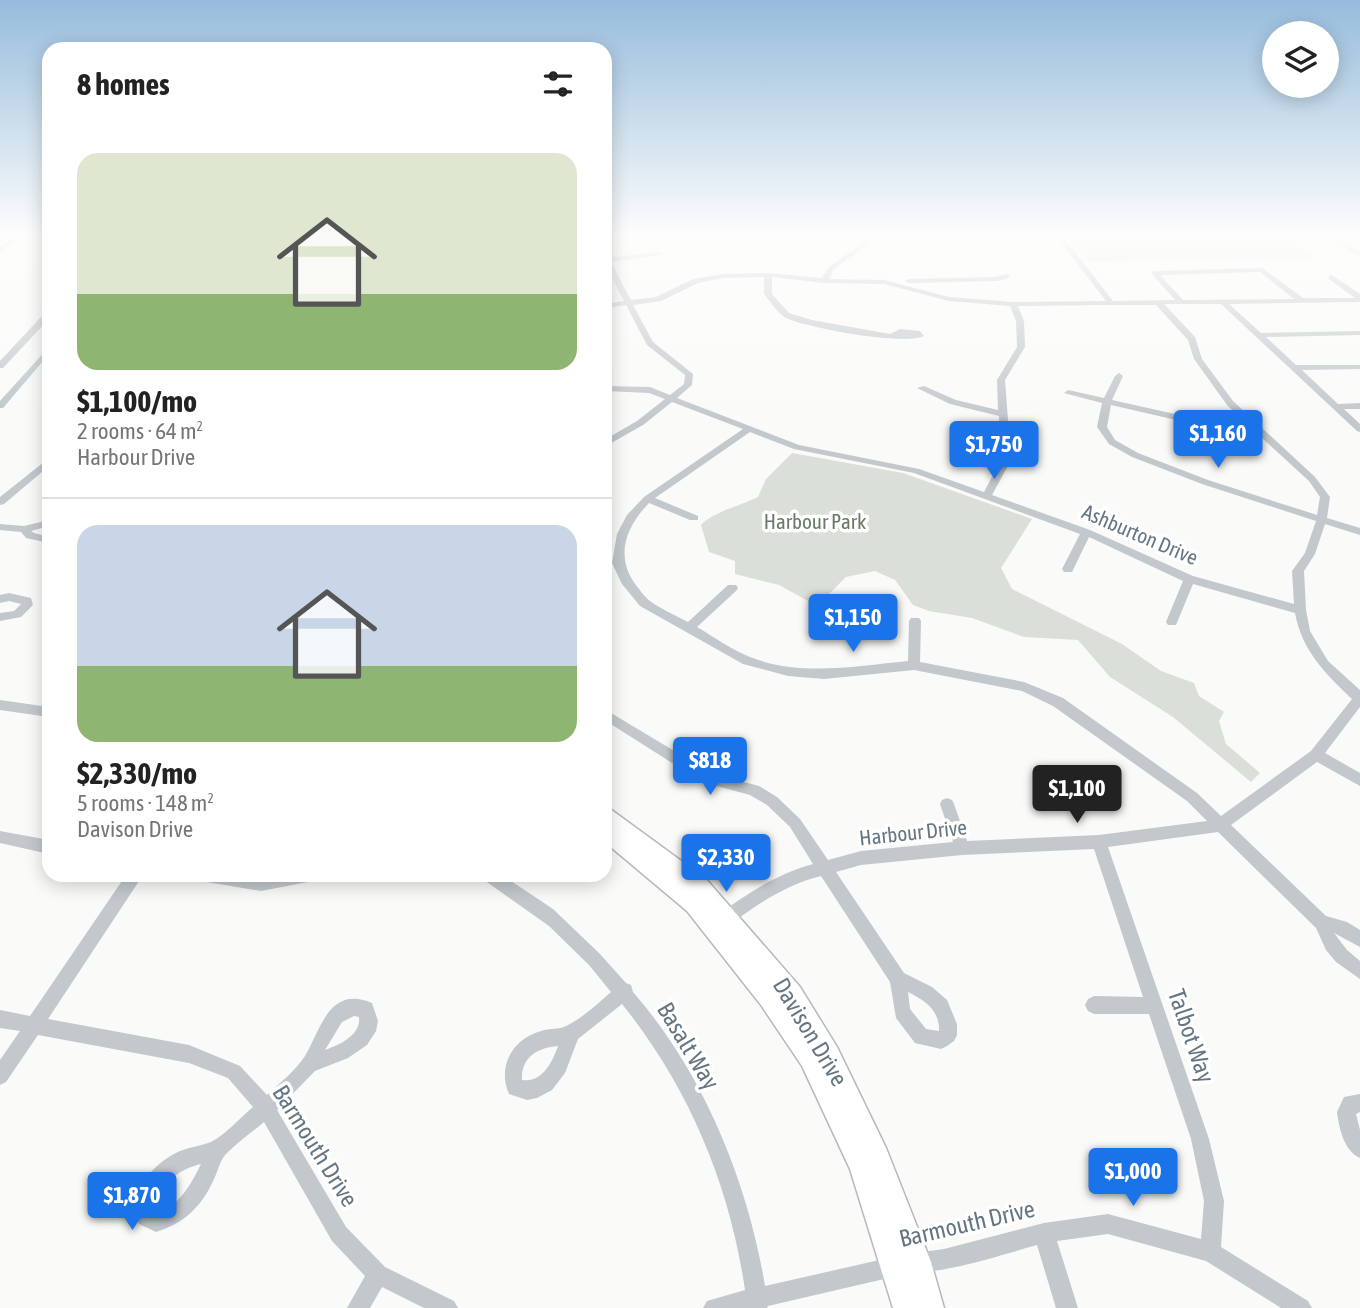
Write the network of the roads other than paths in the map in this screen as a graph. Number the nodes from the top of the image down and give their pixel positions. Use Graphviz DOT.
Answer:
graph roads {
  1 [pos="625,298"];
  2 [pos="660,298"];
  3 [pos="772,298"];
  4 [pos="944,298"];
  5 [pos="1108,298"];
  6 [pos="1177,298"];
  7 [pos="1298,298"];
  8 [pos="1360,299"];
  9 [pos="1302,301"];
  10 [pos="1181,302"];
  11 [pos="1223,302"];
  12 [pos="628,303"];
  13 [pos="1112,303"];
  14 [pos="1159,303"];
  15 [pos="1013,304"];
  16 [pos="612,305"];
  17 [pos="42,321"];
  18 [pos="1360,333"];
  19 [pos="1258,335"];
  20 [pos="892,336"];
  21 [pos="0,366"];
  22 [pos="1360,367"];
  23 [pos="1295,369"];
  24 [pos="1119,376"];
  25 [pos="612,388"];
  26 [pos="921,388"];
  27 [pos="1068,393"];
  28 [pos="673,399"];
  29 [pos="1107,402"];
  30 [pos="1360,406"];
  31 [pos="1336,407"];
  32 [pos="1003,414"];
  33 [pos="1252,424"];
  34 [pos="749,429"];
  35 [pos="1360,429"];
  36 [pos="612,439"];
  37 [pos="42,467"];
  38 [pos="987,495"];
  39 [pos="649,499"];
  40 [pos="0,502"];
  41 [pos="694,518"];
  42 [pos="1322,519"];
  43 [pos="42,525"];
  44 [pos="0,527"];
  45 [pos="24,529"];
  46 [pos="1360,532"];
  47 [pos="1086,533"];
  48 [pos="42,539"];
  49 [pos="612,564"];
  50 [pos="1068,569"];
  51 [pos="1189,579"];
  52 [pos="732,588"];
  53 [pos="0,599"];
  54 [pos="1300,610"];
  55 [pos="0,617"];
  56 [pos="915,621"];
  57 [pos="1172,622"];
  58 [pos="688,629"];
  59 [pos="914,665"];
  60 [pos="1360,698"];
  61 [pos="0,705"];
  62 [pos="42,711"];
  63 [pos="612,719"];
  64 [pos="1316,755"];
  65 [pos="1360,780"];
  66 [pos="947,804"];
  67 [pos="612,819"];
  68 [pos="1220,825"];
  69 [pos="0,837"];
  70 [pos="612,837"];
  71 [pos="1098,842"];
  72 [pos="42,846"];
  73 [pos="962,848"];
  74 [pos="824,866"];
  75 [pos="130,882"];
  76 [pos="249,882"];
  77 [pos="271,882"];
  78 [pos="499,882"];
  79 [pos="761,892"];
  80 [pos="721,922"];
  81 [pos="1322,923"];
  82 [pos="1360,939"];
  83 [pos="1360,971"];
  84 [pos="898,979"];
  85 [pos="625,991"];
  86 [pos="1094,1005"];
  87 [pos="1155,1006"];
  88 [pos="0,1019"];
  89 [pos="32,1025"];
  90 [pos="570,1035"];
  91 [pos="310,1064"];
  92 [pos="0,1076"];
  93 [pos="1360,1103"];
  94 [pos="265,1107"];
  95 [pos="1360,1148"];
  96 [pos="217,1149"];
  97 [pos="1044,1233"];
  98 [pos="1210,1252"];
  99 [pos="907,1264"];
  100 [pos="378,1274"];
  101 [pos="758,1304"];
  102 [pos="358,1308"];
  103 [pos="447,1308"];
  104 [pos="714,1308"];
  105 [pos="907,1308"];
  106 [pos="930,1308"];
  107 [pos="1067,1308"];
  108 [pos="1301,1308"];
  1 -- 12 [label="street"];
  2 -- 12 [label="street"];
  3 -- 20 [label="street"];
  4 -- 15 [label="street"];
  5 -- 13 [label="street"];
  6 -- 10 [label="street"];
  7 -- 9 [label="street"];
  8 -- 9 [label="street"];
  9 -- 11 [label="street"];
  10 -- 11 [label="street"];
  10 -- 14 [label="street"];
  11 -- 19 [label="street"];
  12 -- 16 [label="street"];
  12 -- 28 [label="street"];
  13 -- 14 [label="street"];
  13 -- 15 [label="street"];
  14 -- 33 [label="street"];
  15 -- 32 [label="street"];
  17 -- 21 [label="street"];
  18 -- 19 [label="street"];
  19 -- 23 [label="street"];
  22 -- 23 [label="street"];
  23 -- 31 [label="street"];
  24 -- 29 [label="street"];
  25 -- 28 [label="street, Ashburton Drive"];
  26 -- 32 [label="street"];
  27 -- 29 [label="street"];
  28 -- 34 [label="street, Ashburton Drive"];
  28 -- 36 [label="street"];
  29 -- 33 [label="street"];
  29 -- 42 [label="street"];
  30 -- 31 [label="street"];
  31 -- 35 [label="street"];
  32 -- 38 [label="street"];
  33 -- 42 [label="street"];
  34 -- 38 [label="street, Ashburton Drive"];
  34 -- 39 [label="street"];
  37 -- 40 [label="street"];
  38 -- 47 [label="street, Ashburton Drive"];
  39 -- 41 [label="street"];
  39 -- 49 [label="street"];
  42 -- 46 [label="street"];
  42 -- 54 [label="street"];
  43 -- 45 [label="street"];
  44 -- 45 [label="street"];
  45 -- 48 [label="street"];
  47 -- 50 [label="street"];
  47 -- 51 [label="street, Ashburton Drive"];
  49 -- 58 [label="street"];
  51 -- 54 [label="street, Ashburton Drive"];
  51 -- 57 [label="street"];
  52 -- 58 [label="street"];
  53 -- 55 [label="street"];
  54 -- 60 [label="street"];
  56 -- 59 [label="street"];
  58 -- 59 [label="street"];
  59 -- 68 [label="street"];
  60 -- 64 [label="street, Harbour Drive"];
  61 -- 62 [label="street"];
  63 -- 74 [label="street"];
  64 -- 65 [label="street"];
  64 -- 68 [label="street, Harbour Drive"];
  66 -- 73 [label="street"];
  67 -- 80 [label="main road, Davison Drive"];
  68 -- 71 [label="street, Harbour Drive"];
  68 -- 81 [label="street"];
  69 -- 72 [label="street"];
  70 -- 80 [label="main road, Davison Drive"];
  71 -- 73 [label="street, Harbour Drive"];
  71 -- 87 [label="street, Talbot Way"];
  73 -- 74 [label="street, Harbour Drive"];
  74 -- 79 [label="street, Harbour Drive"];
  74 -- 84 [label="street"];
  75 -- 89 [label="street"];
  76 -- 77 [label="street"];
  78 -- 85 [label="street, Basalt Way"];
  79 -- 80 [label="street"];
  80 -- 99 [label="main road, Davison Drive"];
  81 -- 82 [label="street"];
  81 -- 83 [label="street"];
  85 -- 90 [label="street"];
  85 -- 101 [label="street, Basalt Way"];
  86 -- 87 [label="street"];
  87 -- 98 [label="street, Talbot Way"];
  88 -- 89 [label="street, Barmouth Drive"];
  89 -- 92 [label="street"];
  89 -- 94 [label="street, Barmouth Drive"];
  91 -- 94 [label="street"];
  93 -- 95 [label="street"];
  94 -- 96 [label="street"];
  94 -- 100 [label="street, Barmouth Drive"];
  97 -- 98 [label="street, Barmouth Drive"];
  97 -- 99 [label="street, Barmouth Drive"];
  97 -- 107 [label="street"];
  98 -- 108 [label="street, Barmouth Drive"];
  99 -- 101 [label="street, Barmouth Drive"];
  99 -- 105 [label="main road, Davison Drive"];
  99 -- 106 [label="main road, Davison Drive"];
  100 -- 102 [label="street"];
  100 -- 103 [label="street, Barmouth Drive"];
  101 -- 104 [label="street, Barmouth Drive"];
}
